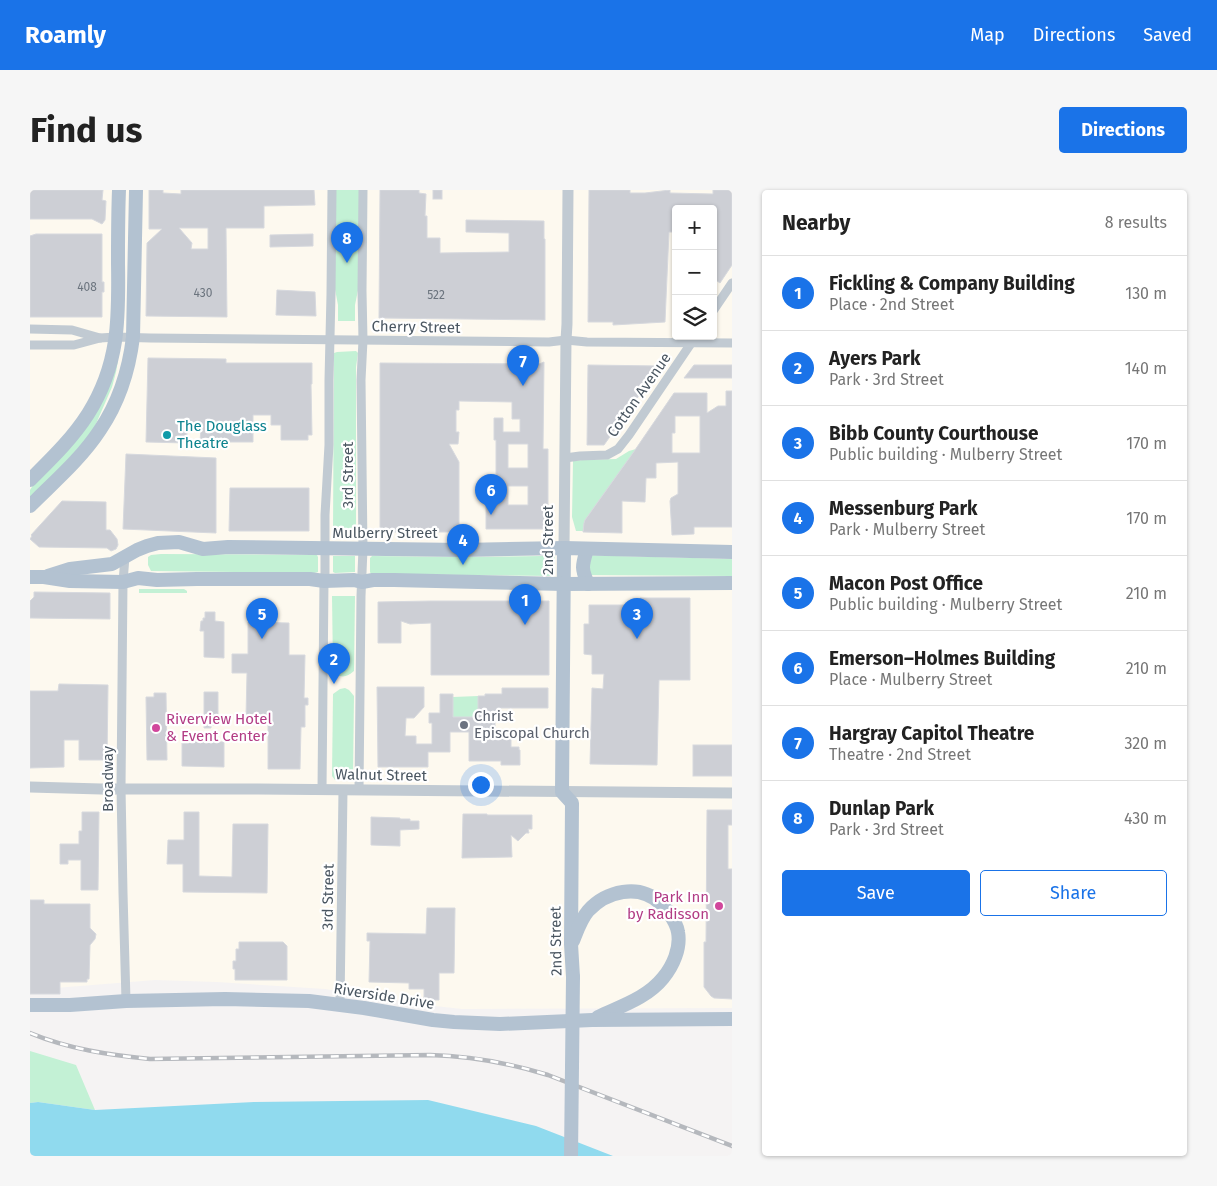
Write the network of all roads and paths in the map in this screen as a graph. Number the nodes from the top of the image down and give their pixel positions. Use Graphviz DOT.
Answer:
graph roads {
  1 [pos="119,190"];
  2 [pos="136,190"];
  3 [pos="332,190"];
  4 [pos="363,190"];
  5 [pos="568,190"];
  6 [pos="732,283"];
  7 [pos="717,305"];
  8 [pos="30,329"];
  9 [pos="116,337"];
  10 [pos="133,337"];
  11 [pos="100,338"];
  12 [pos="330,340"];
  13 [pos="364,340"];
  14 [pos="566,340"];
  15 [pos="672,340"];
  16 [pos="693,340"];
  17 [pos="707,340"];
  18 [pos="732,342"];
  19 [pos="30,345"];
  20 [pos="566,458"];
  21 [pos="30,480"];
  22 [pos="30,506"];
  23 [pos="564,548"];
  24 [pos="587,548"];
  25 [pos="324,549"];
  26 [pos="363,549"];
  27 [pos="732,552"];
  28 [pos="125,557"];
  29 [pos="33,577"];
  30 [pos="324,581"];
  31 [pos="123,582"];
  32 [pos="362,582"];
  33 [pos="732,583"];
  34 [pos="564,584"];
  35 [pos="588,584"];
  36 [pos="30,787"];
  37 [pos="121,788"];
  38 [pos="322,790"];
  39 [pos="343,790"];
  40 [pos="359,790"];
  41 [pos="562,792"];
  42 [pos="732,793"];
  43 [pos="571,944"];
  44 [pos="126,1002"];
  45 [pos="340,1004"];
  46 [pos="30,1005"];
  47 [pos="732,1019"];
  48 [pos="592,1020"];
  49 [pos="571,1156"];
  1 -- 9 [label="main road"];
  2 -- 10 [label="main road"];
  3 -- 12 [label="street, 3rd Street"];
  4 -- 13 [label="street, 3rd Street"];
  5 -- 14 [label="street, 2nd Street"];
  6 -- 7 [label="street"];
  8 -- 11 [label="street, Cherry Street"];
  9 -- 10 [label="street, Cherry Street"];
  9 -- 11 [label="street, Cherry Street"];
  9 -- 21 [label="main road"];
  10 -- 12 [label="street, Cherry Street"];
  10 -- 22 [label="main road"];
  11 -- 19 [label="street, Cherry Street"];
  12 -- 13 [label="street, Cherry Street"];
  12 -- 25 [label="street, 3rd Street"];
  13 -- 14 [label="street, Cherry Street"];
  13 -- 26 [label="street, 3rd Street"];
  14 -- 15 [label="street, Cherry Street"];
  14 -- 20 [label="street, 2nd Street"];
  16 -- 20 [label="street, Cotton Avenue"];
  17 -- 18 [label="street, Cherry Street"];
  20 -- 23 [label="street, 2nd Street"];
  23 -- 24 [label="main road, Mulberry Street"];
  23 -- 26 [label="main road, Mulberry Street"];
  23 -- 34 [label="main road, 2nd Street"];
  24 -- 27 [label="main road, Mulberry Street"];
  24 -- 35 [label="main road"];
  25 -- 26 [label="main road, Mulberry Street"];
  25 -- 28 [label="main road, Mulberry Street"];
  25 -- 30 [label="street, 3rd Street"];
  26 -- 32 [label="street, 3rd Street"];
  28 -- 29 [label="main road, Mulberry Street"];
  28 -- 31 [label="street, Broadway"];
  29 -- 31 [label="main road, Mulberry Street"];
  30 -- 31 [label="main road, Mulberry Street"];
  30 -- 32 [label="main road, Mulberry Street"];
  30 -- 38 [label="street, 3rd Street"];
  31 -- 37 [label="street, Broadway"];
  32 -- 34 [label="main road, Mulberry Street"];
  32 -- 40 [label="street, 3rd Street"];
  33 -- 35 [label="main road, Mulberry Street"];
  34 -- 35 [label="main road, Mulberry Street"];
  34 -- 41 [label="main road, 2nd Street"];
  36 -- 37 [label="street, Walnut Street"];
  37 -- 38 [label="street, Walnut Street"];
  37 -- 44 [label="street, Broadway"];
  38 -- 39 [label="street, Walnut Street"];
  39 -- 40 [label="street, Walnut Street"];
  39 -- 45 [label="street, 3rd Street"];
  40 -- 41 [label="street, Walnut Street"];
  41 -- 42 [label="street, Walnut Street"];
  41 -- 43 [label="main road, 2nd Street"];
  43 -- 48 [label="main road"];
  43 -- 49 [label="main road, 2nd Street, bridge"];
  44 -- 45 [label="main road, Riverside Drive"];
  44 -- 46 [label="main road, Riverside Drive"];
  45 -- 48 [label="main road, Riverside Drive"];
  47 -- 48 [label="main road, Riverside Drive"];
}
